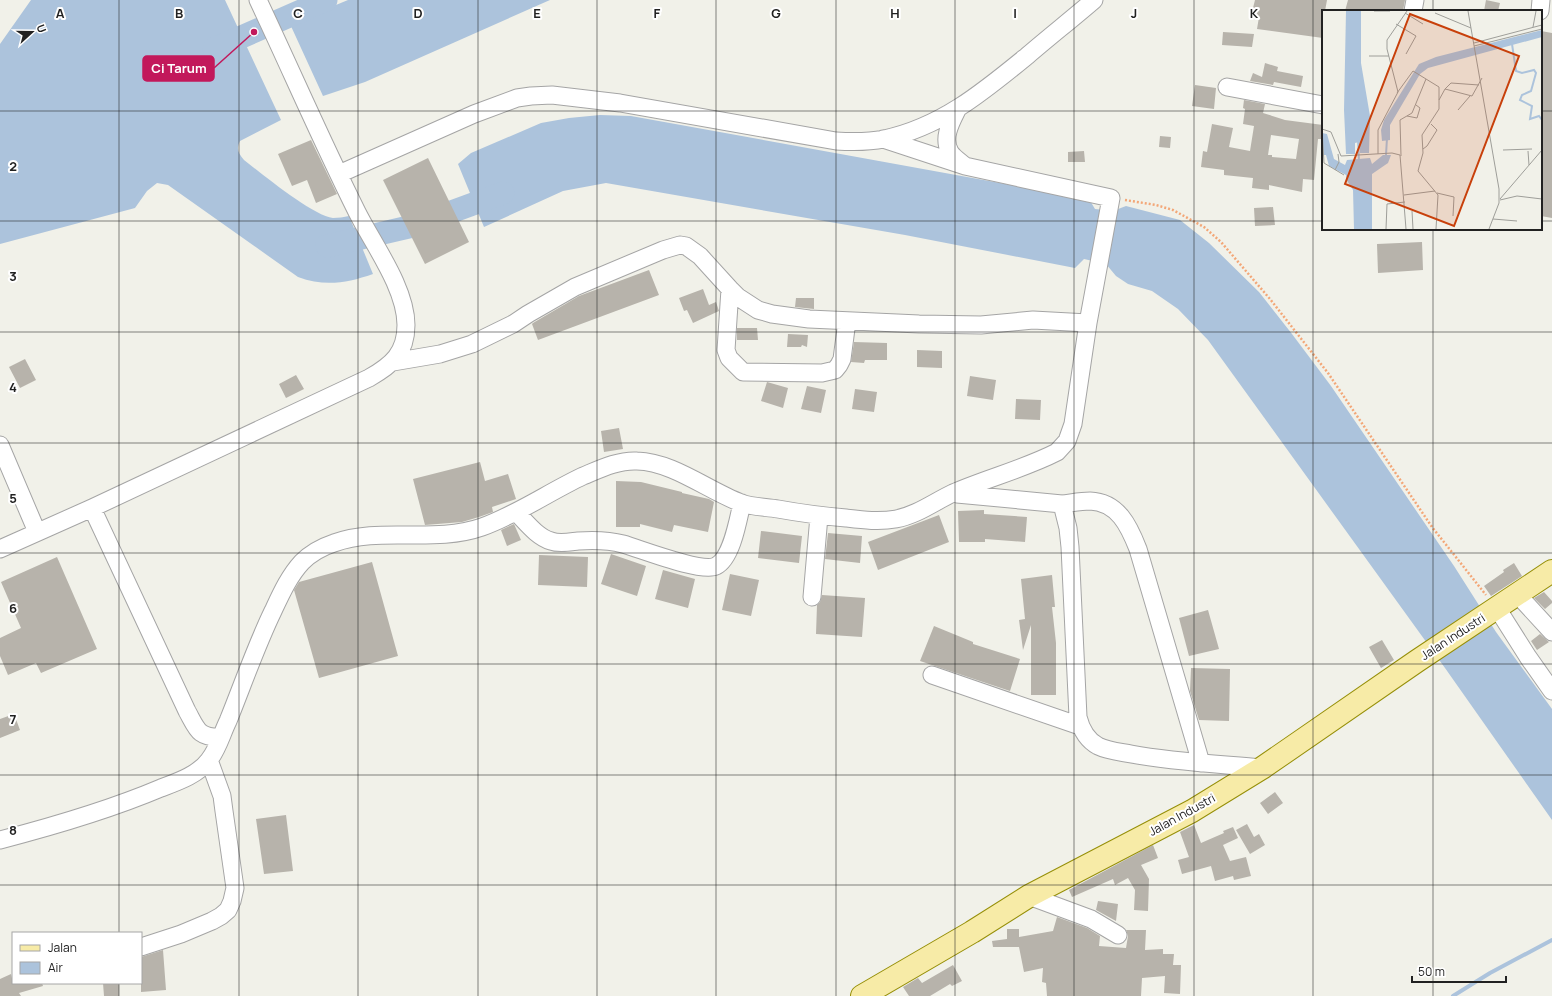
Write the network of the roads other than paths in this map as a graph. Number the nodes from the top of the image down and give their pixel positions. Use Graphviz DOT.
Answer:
graph roads {
  1 [pos="258,0"];
  2 [pos="1094,0"];
  3 [pos="1415,0"];
  4 [pos="1541,0"];
  5 [pos="1413,10"];
  6 [pos="1540,10"];
  7 [pos="1227,87"];
  8 [pos="1322,105"];
  9 [pos="957,110"];
  10 [pos="883,139"];
  11 [pos="965,166"];
  12 [pos="339,174"];
  13 [pos="730,289"];
  14 [pos="847,321"];
  15 [pos="1088,323"];
  16 [pos="393,362"];
  17 [pos="0,445"];
  18 [pos="952,493"];
  19 [pos="742,503"];
  20 [pos="1062,504"];
  21 [pos="92,508"];
  22 [pos="516,512"];
  23 [pos="819,516"];
  24 [pos="37,532"];
  25 [pos="0,549"];
  26 [pos="1552,571"];
  27 [pos="1517,594"];
  28 [pos="812,597"];
  29 [pos="1494,611"];
  30 [pos="1552,632"];
  31 [pos="932,675"];
  32 [pos="1552,690"];
  33 [pos="1080,726"];
  34 [pos="221,737"];
  35 [pos="209,760"];
  36 [pos="1201,763"];
  37 [pos="1262,768"];
  38 [pos="0,840"];
  39 [pos="1029,896"];
  40 [pos="1118,935"];
  41 [pos="142,947"];
  42 [pos="862,996"];
  1 -- 12 [label="street"];
  2 -- 9 [label="street"];
  3 -- 5 [label="street"];
  4 -- 6 [label="street"];
  7 -- 8 [label="street"];
  9 -- 10 [label="street"];
  9 -- 11 [label="street"];
  10 -- 11 [label="street"];
  10 -- 12 [label="street"];
  11 -- 15 [label="street"];
  12 -- 16 [label="street"];
  13 -- 14 [label="street"];
  13 -- 14 [label="street"];
  13 -- 16 [label="street"];
  14 -- 15 [label="street"];
  15 -- 18 [label="street"];
  16 -- 21 [label="street"];
  17 -- 24 [label="street"];
  18 -- 20 [label="street"];
  18 -- 23 [label="street"];
  19 -- 22 [label="street"];
  19 -- 22 [label="street"];
  19 -- 23 [label="street"];
  20 -- 33 [label="street"];
  20 -- 36 [label="street"];
  21 -- 24 [label="street"];
  21 -- 34 [label="street"];
  22 -- 34 [label="street"];
  23 -- 28 [label="street"];
  24 -- 25 [label="street"];
  26 -- 27 [label="main road, Jalan Industri"];
  27 -- 29 [label="main road, Jalan Industri"];
  27 -- 30 [label="street"];
  29 -- 32 [label="street"];
  29 -- 37 [label="main road, Jalan Industri"];
  31 -- 33 [label="street"];
  33 -- 36 [label="street"];
  34 -- 35 [label="street"];
  35 -- 38 [label="street"];
  35 -- 41 [label="street"];
  36 -- 37 [label="street"];
  37 -- 39 [label="main road, Jalan Industri"];
  39 -- 40 [label="street"];
  39 -- 42 [label="main road, Jalan Industri"];
}
